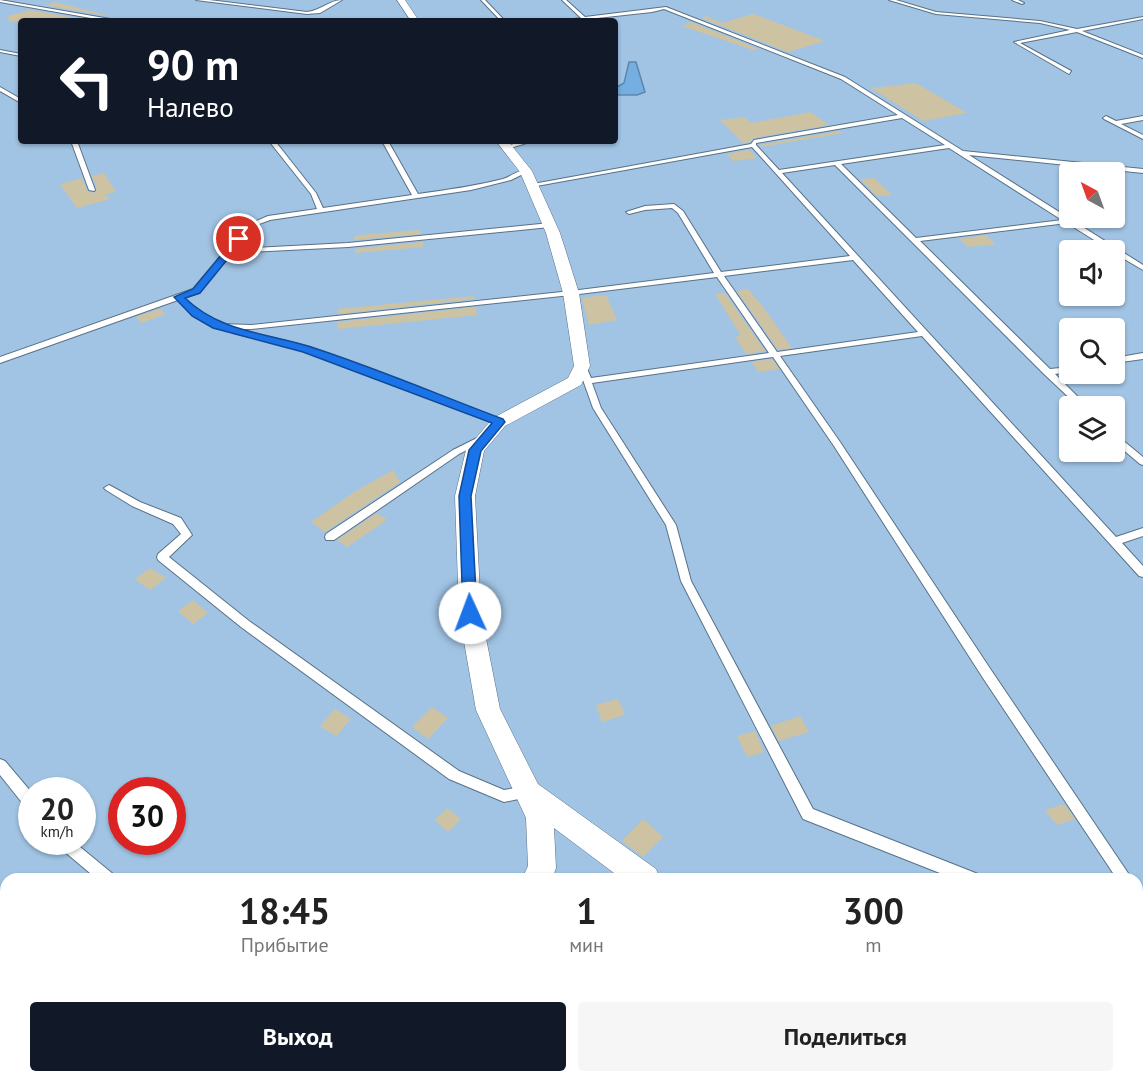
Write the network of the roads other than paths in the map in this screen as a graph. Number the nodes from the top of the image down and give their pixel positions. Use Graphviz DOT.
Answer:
graph roads {
  1 [pos="198,0"];
  2 [pos="340,0"];
  3 [pos="401,0"];
  4 [pos="483,0"];
  5 [pos="564,0"];
  6 [pos="667,0"];
  7 [pos="891,0"];
  8 [pos="921,0"];
  9 [pos="1014,0"];
  10 [pos="0,1"];
  11 [pos="1022,3"];
  12 [pos="904,4"];
  13 [pos="664,8"];
  14 [pos="99,18"];
  15 [pos="413,18"];
  16 [pos="500,18"];
  17 [pos="583,18"];
  18 [pos="600,18"];
  19 [pos="1143,18"];
  20 [pos="1078,31"];
  21 [pos="0,51"];
  22 [pos="18,54"];
  23 [pos="1143,57"];
  24 [pos="1069,72"];
  25 [pos="0,89"];
  26 [pos="18,99"];
  27 [pos="903,116"];
  28 [pos="1106,118"];
  29 [pos="1143,118"];
  30 [pos="1115,123"];
  31 [pos="1143,137"];
  32 [pos="75,144"];
  33 [pos="274,144"];
  34 [pos="388,144"];
  35 [pos="505,144"];
  36 [pos="753,146"];
  37 [pos="949,146"];
  38 [pos="961,153"];
  39 [pos="836,163"];
  40 [pos="1143,171"];
  41 [pos="778,172"];
  42 [pos="529,179"];
  43 [pos="92,190"];
  44 [pos="417,197"];
  45 [pos="320,209"];
  46 [pos="629,212"];
  47 [pos="1059,215"];
  48 [pos="1059,222"];
  49 [pos="550,225"];
  50 [pos="1079,228"];
  51 [pos="913,240"];
  52 [pos="229,251"];
  53 [pos="855,256"];
  54 [pos="1143,268"];
  55 [pos="720,274"];
  56 [pos="571,293"];
  57 [pos="178,297"];
  58 [pos="217,326"];
  59 [pos="925,333"];
  60 [pos="776,355"];
  61 [pos="1143,356"];
  62 [pos="1125,359"];
  63 [pos="0,360"];
  64 [pos="1059,370"];
  65 [pos="1047,372"];
  66 [pos="585,374"];
  67 [pos="1072,396"];
  68 [pos="493,429"];
  69 [pos="1125,446"];
  70 [pos="1143,462"];
  71 [pos="109,488"];
  72 [pos="1143,532"];
  73 [pos="330,537"];
  74 [pos="1114,541"];
  75 [pos="1143,573"];
  76 [pos="0,765"];
  77 [pos="18,787"];
  78 [pos="528,792"];
  79 [pos="79,855"];
  80 [pos="101,873"];
  81 [pos="539,873"];
  82 [pos="638,873"];
  83 [pos="958,873"];
  84 [pos="1121,873"];
  1 -- 2 [label="lane"];
  3 -- 15 [label="street"];
  4 -- 16 [label="lane"];
  5 -- 17 [label="lane"];
  6 -- 13 [label="lane"];
  7 -- 12 [label="lane"];
  8 -- 12 [label="lane"];
  9 -- 11 [label="lane"];
  10 -- 14 [label="lane"];
  12 -- 20 [label="lane"];
  13 -- 18 [label="lane"];
  13 -- 27 [label="lane"];
  19 -- 20 [label="lane"];
  20 -- 23 [label="lane"];
  20 -- 24 [label="lane"];
  21 -- 22 [label="lane"];
  25 -- 26 [label="lane"];
  27 -- 36 [label="lane"];
  27 -- 37 [label="lane"];
  28 -- 30 [label="lane"];
  29 -- 30 [label="lane"];
  30 -- 31 [label="lane"];
  32 -- 43 [label="lane"];
  33 -- 45 [label="lane"];
  34 -- 44 [label="lane"];
  35 -- 42 [label="street"];
  36 -- 41 [label="lane"];
  36 -- 42 [label="lane"];
  37 -- 38 [label="lane"];
  37 -- 39 [label="lane"];
  38 -- 40 [label="lane"];
  38 -- 47 [label="lane"];
  39 -- 41 [label="lane"];
  39 -- 51 [label="lane"];
  41 -- 53 [label="lane"];
  42 -- 44 [label="lane"];
  42 -- 49 [label="street"];
  44 -- 45 [label="lane"];
  45 -- 52 [label="lane"];
  46 -- 55 [label="lane"];
  48 -- 51 [label="lane"];
  49 -- 52 [label="lane"];
  49 -- 56 [label="street"];
  50 -- 54 [label="lane"];
  51 -- 65 [label="lane"];
  52 -- 57 [label="lane"];
  53 -- 55 [label="lane"];
  53 -- 59 [label="lane"];
  55 -- 56 [label="lane"];
  55 -- 60 [label="lane"];
  56 -- 58 [label="lane"];
  56 -- 66 [label="street"];
  57 -- 58 [label="lane"];
  57 -- 63 [label="lane"];
  58 -- 68 [label="lane"];
  59 -- 60 [label="lane"];
  59 -- 74 [label="lane"];
  60 -- 66 [label="lane"];
  60 -- 84 [label="lane"];
  61 -- 62 [label="lane"];
  64 -- 65 [label="lane"];
  65 -- 67 [label="lane"];
  66 -- 68 [label="street"];
  66 -- 83 [label="lane"];
  68 -- 73 [label="lane"];
  68 -- 78 [label="street"];
  69 -- 70 [label="lane"];
  71 -- 78 [label="lane"];
  72 -- 74 [label="lane"];
  74 -- 75 [label="lane"];
  76 -- 77 [label="lane"];
  78 -- 81 [label="street"];
  78 -- 82 [label="street"];
  79 -- 80 [label="lane"];
}
